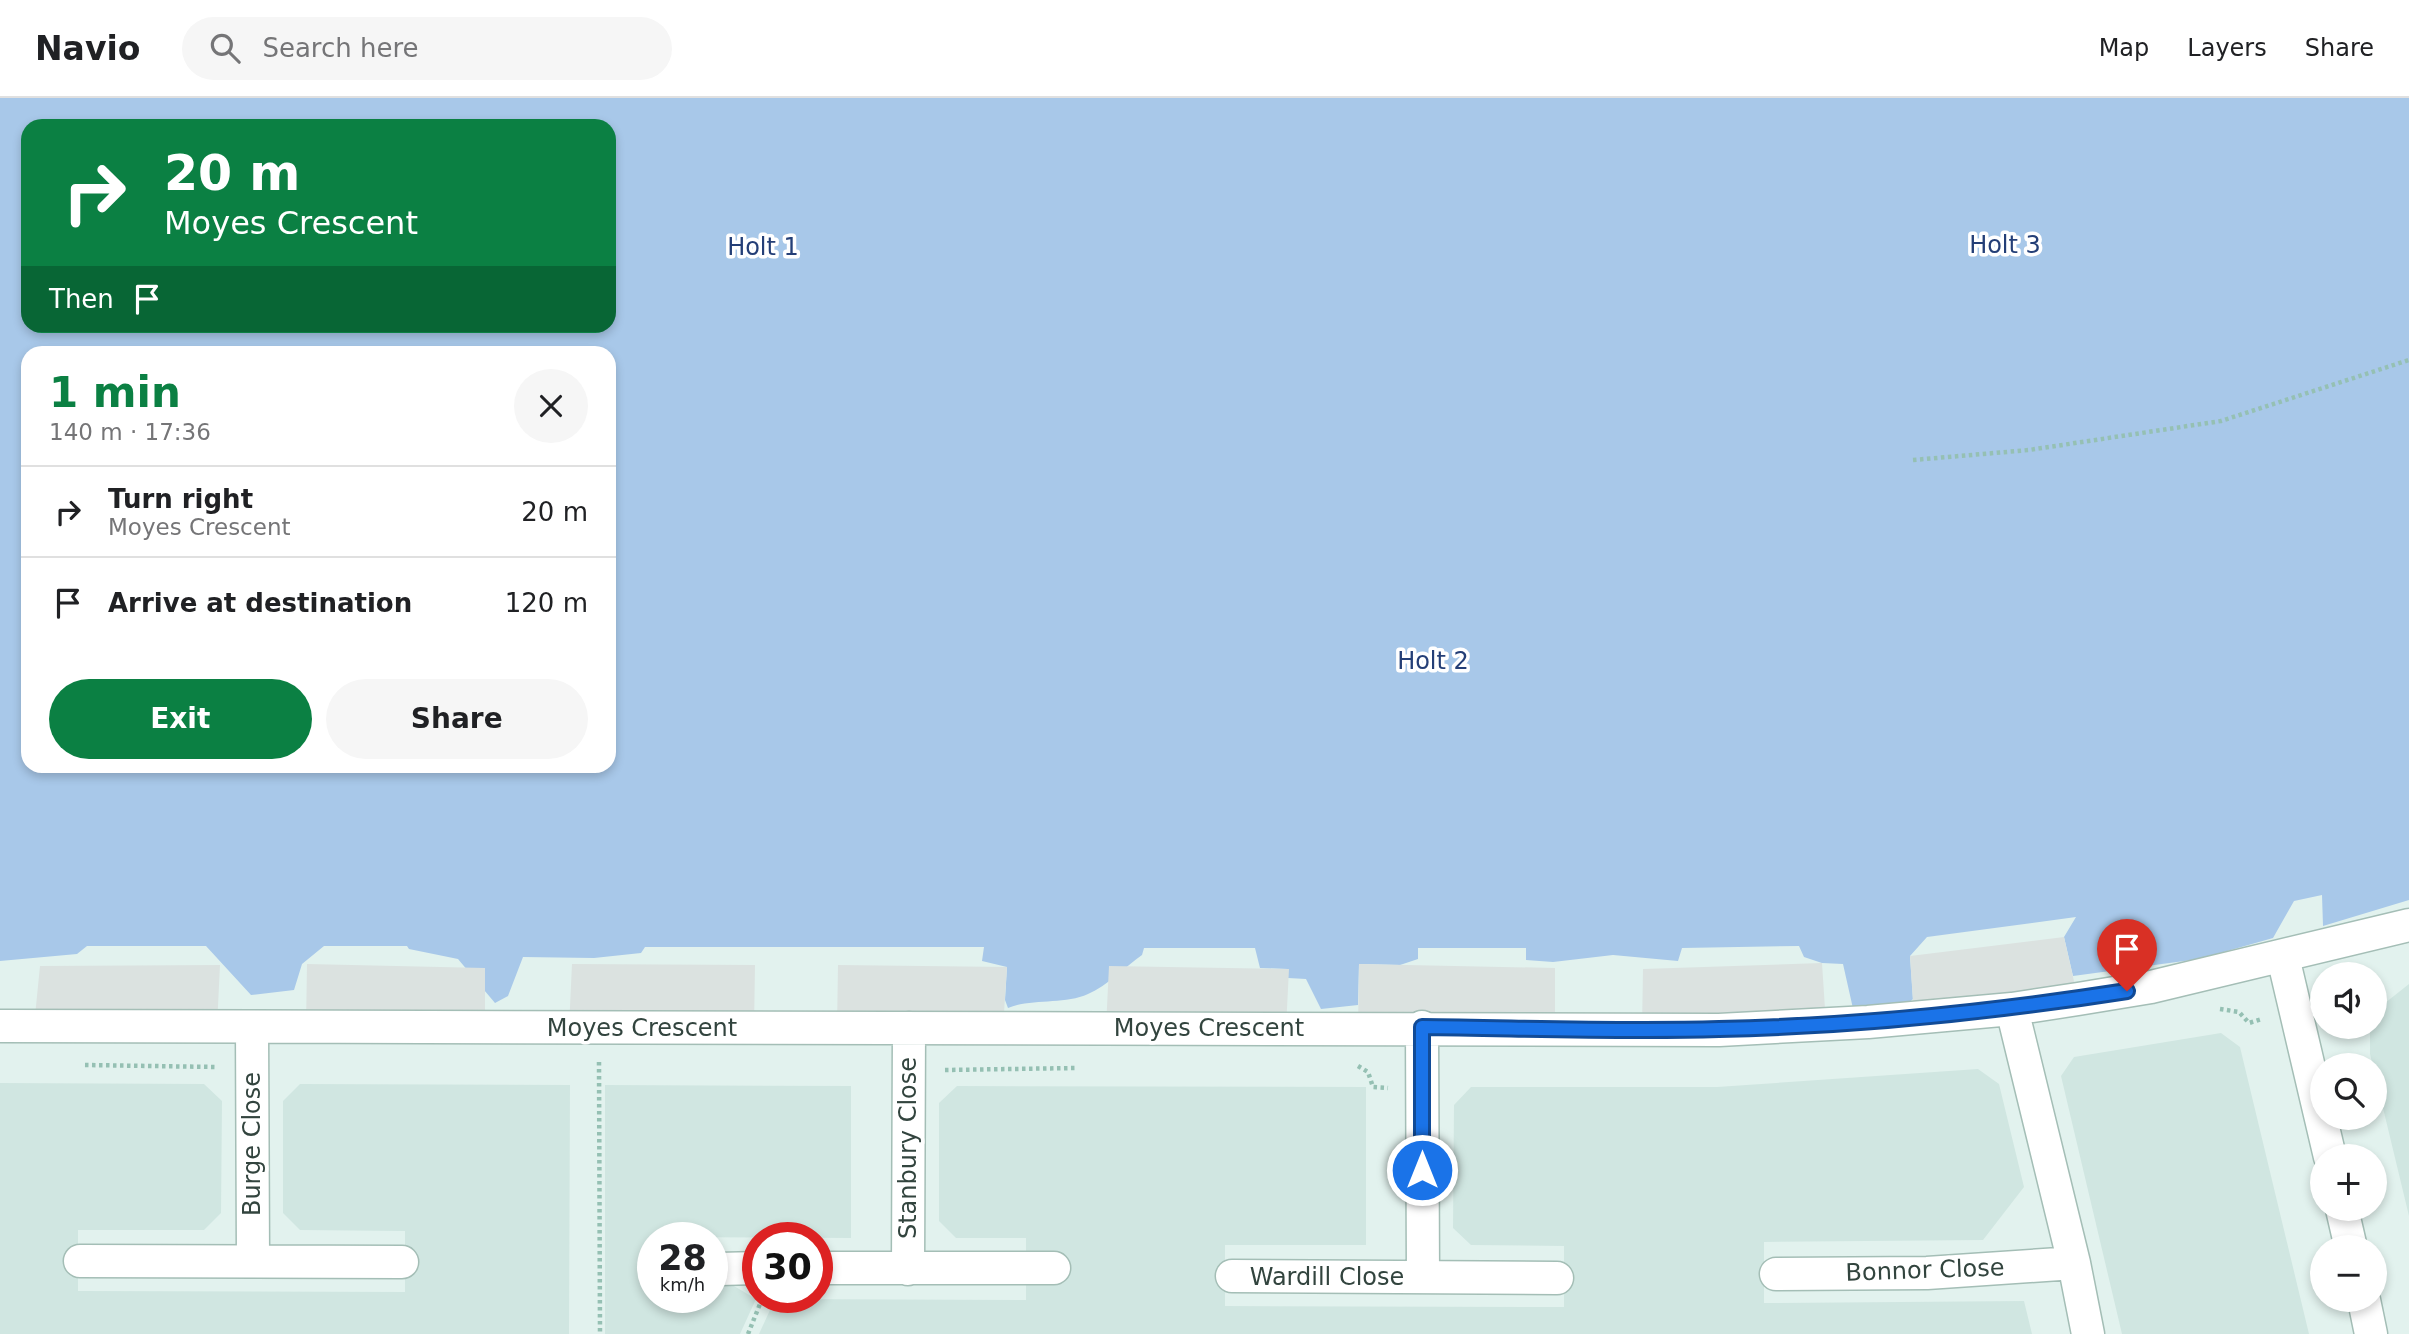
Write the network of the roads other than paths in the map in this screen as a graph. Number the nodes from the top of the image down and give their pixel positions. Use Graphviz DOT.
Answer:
graph roads {
  1 [pos="2409,925"];
  2 [pos="2283,957"];
  3 [pos="2012,1009"];
  4 [pos="0,1026"];
  5 [pos="252,1027"];
  6 [pos="1422,1027"];
  7 [pos="909,1028"];
  8 [pos="2327,1144"];
  9 [pos="80,1261"];
  10 [pos="253,1261"];
  11 [pos="402,1262"];
  12 [pos="2074,1263"];
  13 [pos="833,1268"];
  14 [pos="1054,1268"];
  15 [pos="908,1269"];
  16 [pos="1776,1274"];
  17 [pos="1232,1276"];
  18 [pos="1423,1277"];
  19 [pos="1557,1278"];
  20 [pos="2366,1312"];
  21 [pos="2088,1334"];
  22 [pos="2371,1334"];
  1 -- 2 [label="street, Moyes Crescent"];
  2 -- 3 [label="street, Moyes Crescent"];
  2 -- 8 [label="street"];
  3 -- 6 [label="street, Moyes Crescent"];
  3 -- 12 [label="street"];
  4 -- 5 [label="street, Moyes Crescent"];
  5 -- 7 [label="street, Moyes Crescent"];
  5 -- 10 [label="street, Burge Close"];
  6 -- 7 [label="street, Moyes Crescent"];
  6 -- 18 [label="street, Wardill Close"];
  7 -- 15 [label="street, Stanbury Close"];
  9 -- 10 [label="street"];
  10 -- 11 [label="street"];
  12 -- 16 [label="street, Bonnor Close"];
  12 -- 21 [label="street"];
  13 -- 15 [label="street, Stanbury Close"];
  14 -- 15 [label="street, Stanbury Close"];
  17 -- 18 [label="street, Wardill Close"];
  18 -- 19 [label="street, Wardill Close"];
  20 -- 22 [label="street"];
}
